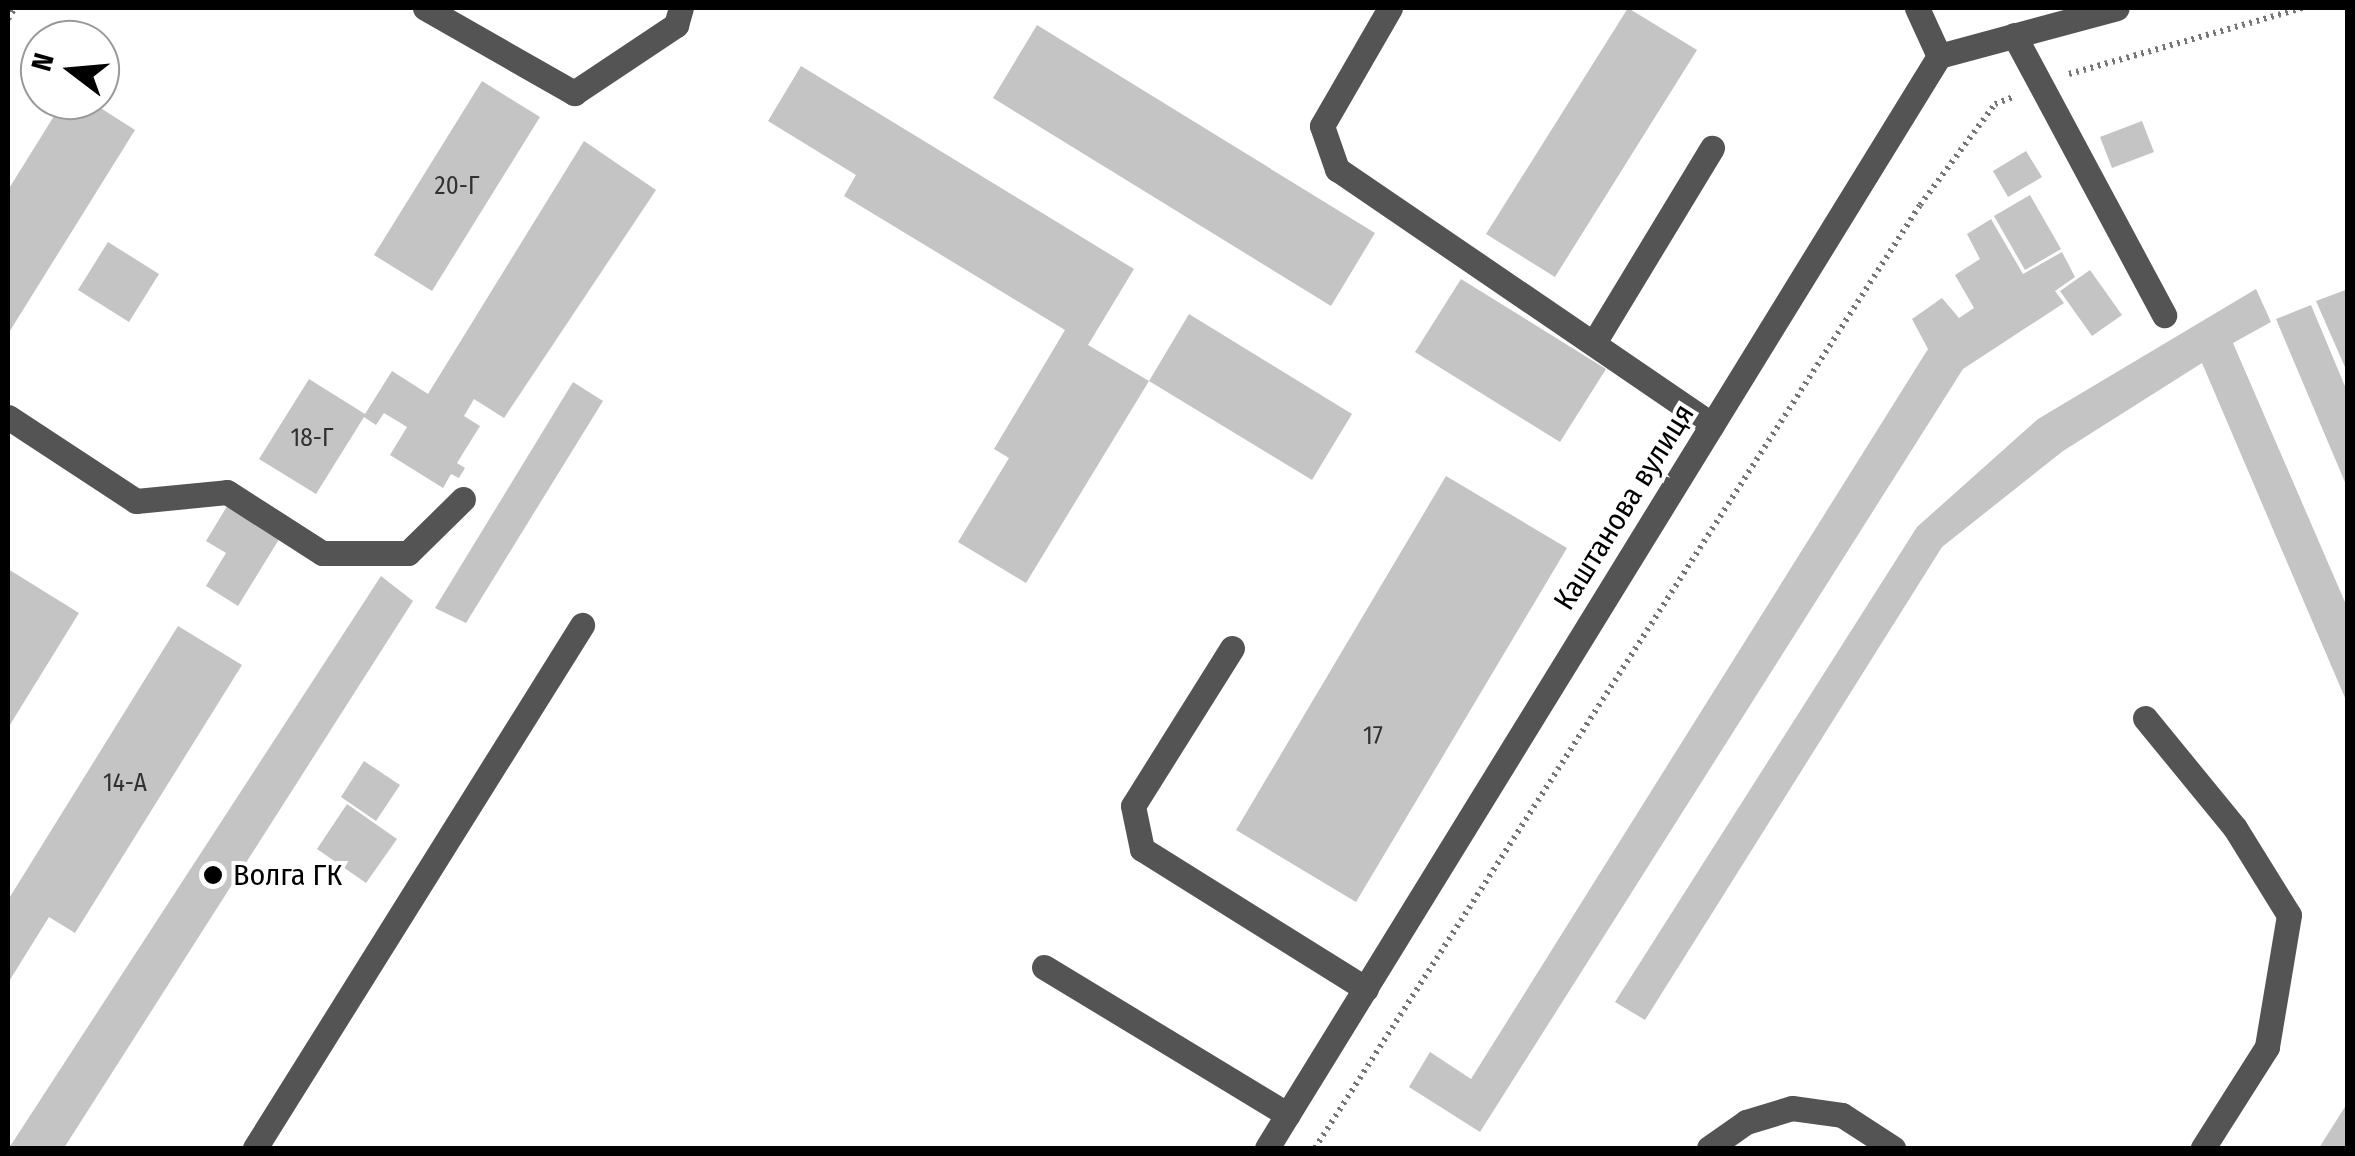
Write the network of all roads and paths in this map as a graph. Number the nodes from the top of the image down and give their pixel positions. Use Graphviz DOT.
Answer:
graph roads {
  1 [pos="14,8"];
  2 [pos="425,8"];
  3 [pos="681,8"];
  4 [pos="1390,8"];
  5 [pos="1917,8"];
  6 [pos="2118,8"];
  7 [pos="2303,8"];
  8 [pos="8,19"];
  9 [pos="2014,35"];
  10 [pos="1939,56"];
  11 [pos="2037,88"];
  12 [pos="1712,148"];
  13 [pos="2164,315"];
  14 [pos="1595,341"];
  15 [pos="8,417"];
  16 [pos="1712,425"];
  17 [pos="463,499"];
  18 [pos="582,626"];
  19 [pos="1232,648"];
  20 [pos="2145,718"];
  21 [pos="1044,967"];
  22 [pos="1366,989"];
  23 [pos="1288,1115"];
  24 [pos="255,1148"];
  25 [pos="1267,1148"];
  26 [pos="1315,1148"];
  27 [pos="1709,1148"];
  28 [pos="1893,1148"];
  29 [pos="2203,1148"];
  1 -- 8 [label="path"];
  2 -- 3 [label="street"];
  4 -- 14 [label="street"];
  5 -- 10 [label="street"];
  6 -- 9 [label="street"];
  7 -- 11 [label="path"];
  9 -- 10 [label="street"];
  9 -- 11 [label="street"];
  10 -- 16 [label="street, Каштанова вулиця"];
  11 -- 13 [label="street"];
  11 -- 26 [label="path"];
  12 -- 14 [label="street"];
  14 -- 16 [label="street"];
  15 -- 17 [label="street"];
  16 -- 22 [label="street, Каштанова вулиця"];
  18 -- 24 [label="street"];
  19 -- 22 [label="street"];
  20 -- 29 [label="street"];
  21 -- 23 [label="street"];
  22 -- 23 [label="street, Каштанова вулиця"];
  23 -- 25 [label="street, Каштанова вулиця"];
  27 -- 28 [label="street"];
}
